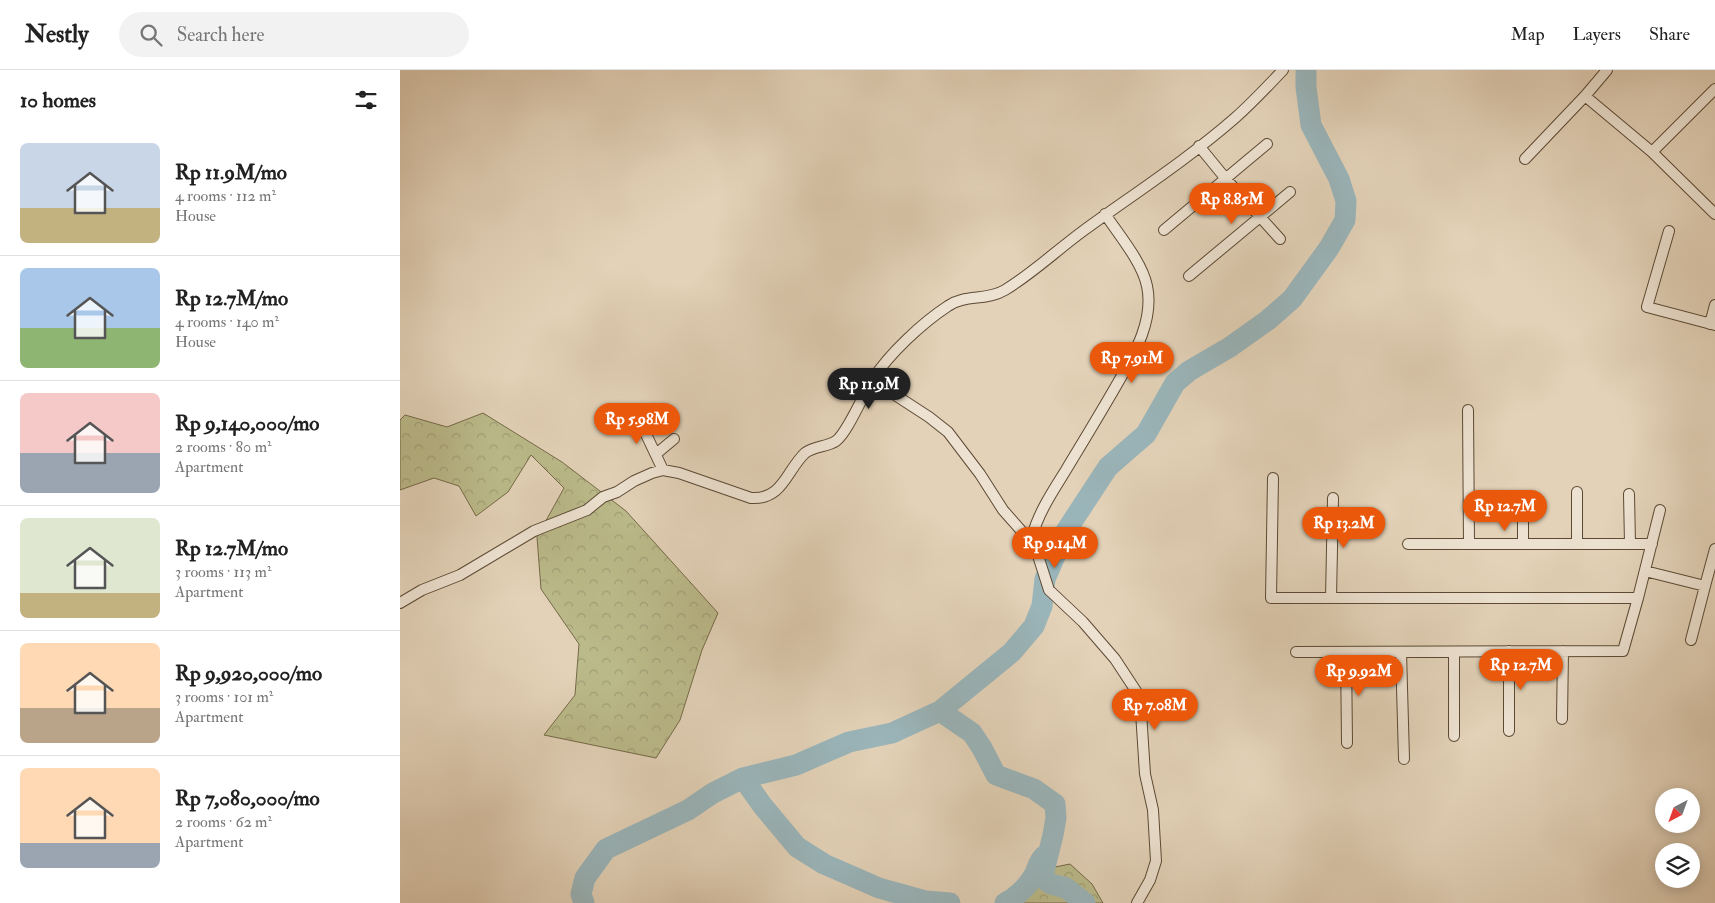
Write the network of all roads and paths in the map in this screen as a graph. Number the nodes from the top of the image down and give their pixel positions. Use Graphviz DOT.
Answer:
graph roads {
  1 [pos="1283,70"];
  2 [pos="1607,70"];
  3 [pos="1715,89"];
  4 [pos="1585,96"];
  5 [pos="1268,144"];
  6 [pos="1199,146"];
  7 [pos="1652,152"];
  8 [pos="1525,159"];
  9 [pos="1226,179"];
  10 [pos="1290,192"];
  11 [pos="1105,214"];
  12 [pos="1715,214"];
  13 [pos="1262,217"];
  14 [pos="1164,230"];
  15 [pos="1669,231"];
  16 [pos="1280,238"];
  17 [pos="1189,276"];
  18 [pos="1715,305"];
  19 [pos="1712,324"];
  20 [pos="872,380"];
  21 [pos="634,409"];
  22 [pos="1468,410"];
  23 [pos="674,440"];
  24 [pos="656,454"];
  25 [pos="663,470"];
  26 [pos="1273,478"];
  27 [pos="1577,492"];
  28 [pos="1629,494"];
  29 [pos="1333,498"];
  30 [pos="1660,510"];
  31 [pos="1523,513"];
  32 [pos="1033,544"];
  33 [pos="1408,544"];
  34 [pos="1469,544"];
  35 [pos="1523,544"];
  36 [pos="1577,544"];
  37 [pos="1630,544"];
  38 [pos="1652,544"];
  39 [pos="1715,549"];
  40 [pos="1645,571"];
  41 [pos="1705,586"];
  42 [pos="1331,598"];
  43 [pos="1638,598"];
  44 [pos="400,603"];
  45 [pos="1691,640"];
  46 [pos="1509,651"];
  47 [pos="1563,651"];
  48 [pos="1296,652"];
  49 [pos="1346,652"];
  50 [pos="1401,652"];
  51 [pos="1454,652"];
  52 [pos="1562,719"];
  53 [pos="1509,731"];
  54 [pos="1454,736"];
  55 [pos="1347,743"];
  56 [pos="1404,759"];
  57 [pos="1136,903"];
  1 -- 6 [label="street"];
  2 -- 4 [label="street"];
  3 -- 7 [label="street"];
  4 -- 7 [label="street"];
  4 -- 8 [label="street"];
  5 -- 9 [label="street"];
  6 -- 9 [label="street"];
  6 -- 11 [label="street"];
  7 -- 12 [label="street"];
  9 -- 13 [label="street"];
  9 -- 14 [label="street"];
  10 -- 13 [label="street"];
  11 -- 20 [label="street"];
  11 -- 32 [label="street"];
  13 -- 16 [label="street"];
  13 -- 17 [label="street"];
  15 -- 19 [label="street"];
  18 -- 19 [label="street"];
  20 -- 25 [label="street"];
  20 -- 32 [label="street"];
  21 -- 24 [label="street"];
  22 -- 34 [label="street"];
  23 -- 24 [label="street"];
  24 -- 25 [label="street"];
  25 -- 44 [label="street"];
  26 -- 42 [label="street"];
  27 -- 36 [label="street"];
  28 -- 37 [label="street"];
  29 -- 42 [label="street"];
  30 -- 38 [label="street"];
  31 -- 35 [label="street"];
  32 -- 57 [label="street"];
  33 -- 34 [label="street"];
  34 -- 35 [label="street"];
  35 -- 36 [label="street"];
  36 -- 37 [label="street"];
  37 -- 38 [label="street"];
  38 -- 40 [label="street"];
  39 -- 41 [label="street"];
  40 -- 41 [label="street"];
  40 -- 43 [label="street"];
  41 -- 45 [label="street"];
  42 -- 43 [label="street"];
  43 -- 47 [label="street"];
  46 -- 47 [label="street"];
  46 -- 51 [label="street"];
  46 -- 53 [label="street"];
  47 -- 52 [label="street"];
  48 -- 49 [label="street"];
  49 -- 50 [label="street"];
  49 -- 55 [label="street"];
  50 -- 51 [label="street"];
  50 -- 56 [label="street"];
  51 -- 54 [label="street"];
}
